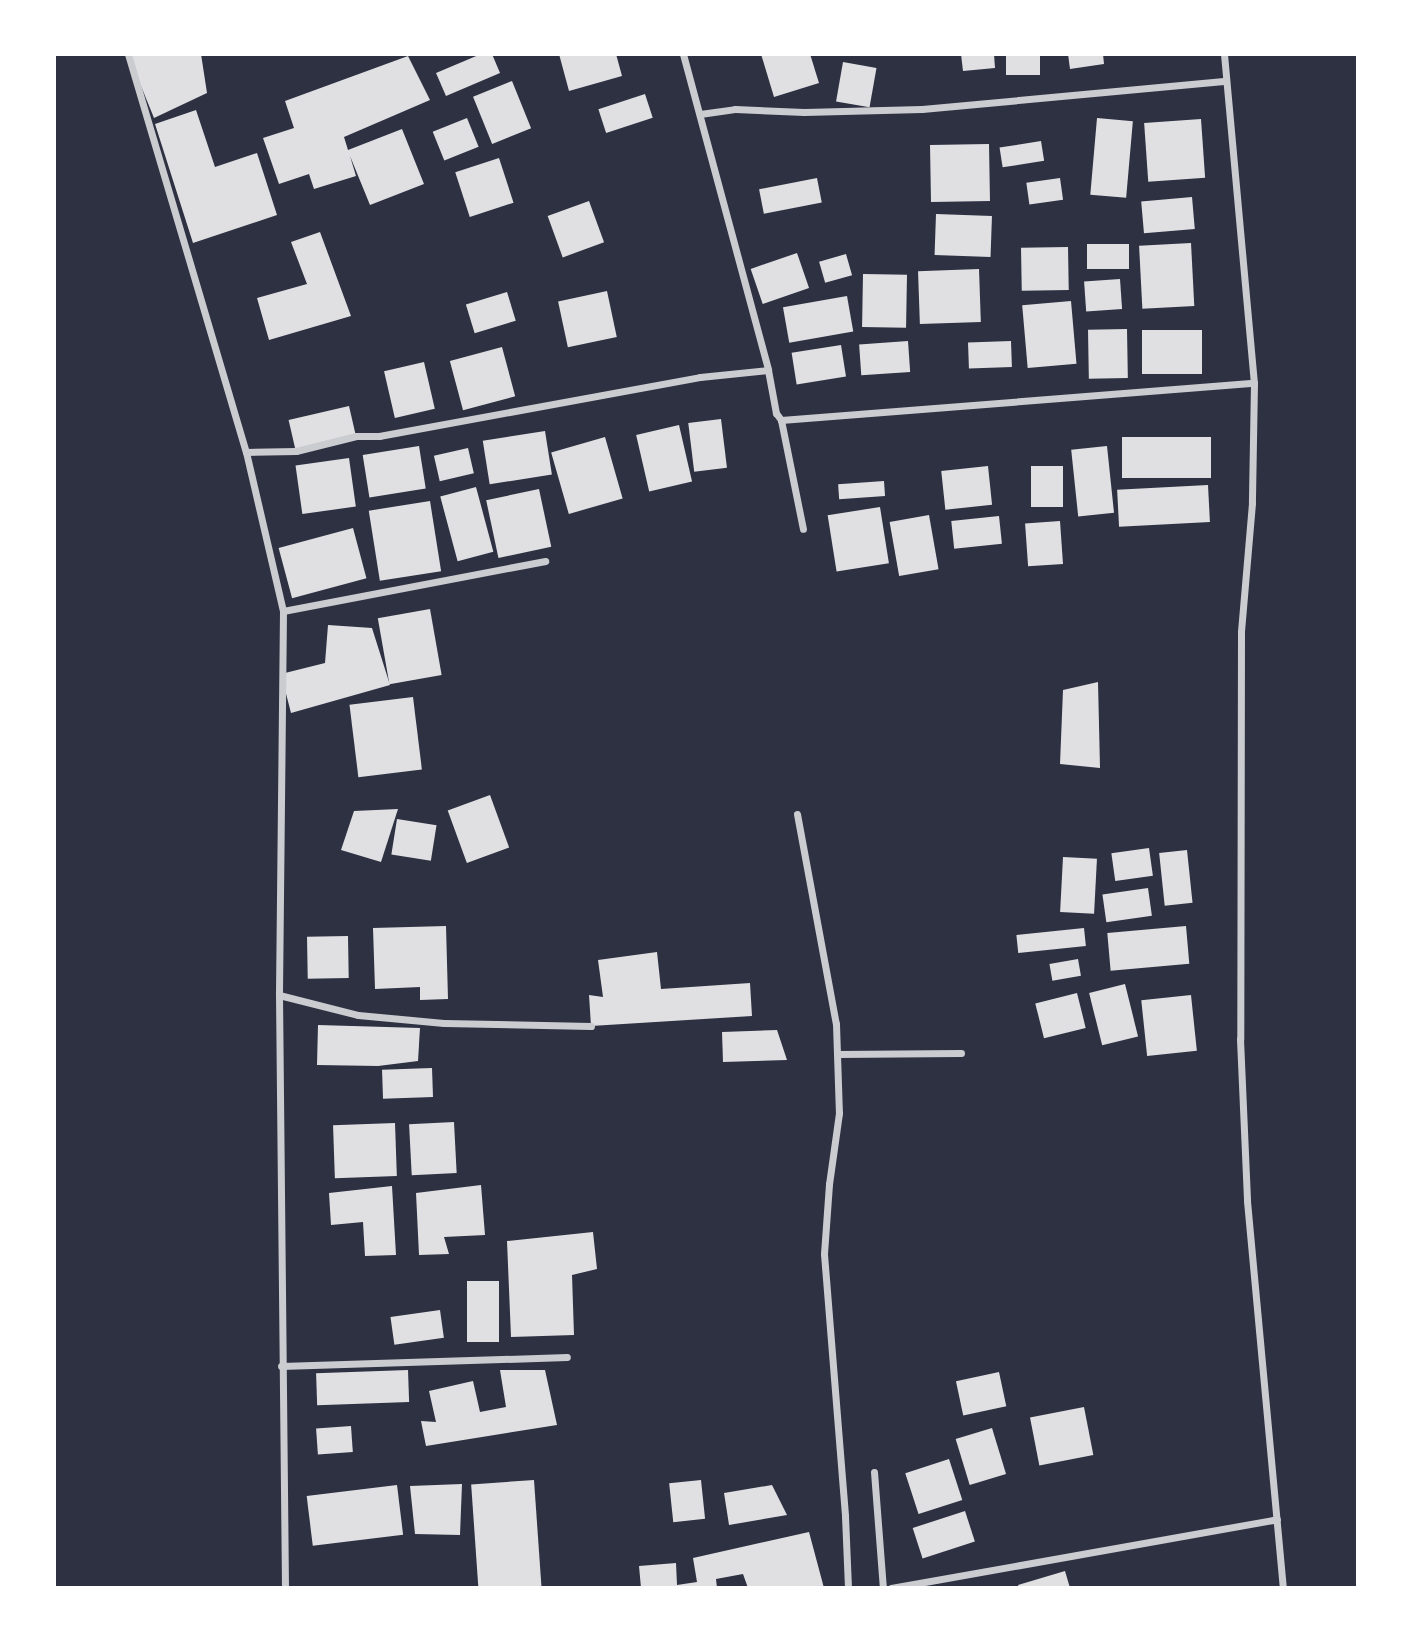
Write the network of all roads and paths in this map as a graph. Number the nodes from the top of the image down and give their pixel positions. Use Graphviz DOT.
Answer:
graph roads {
  1 [pos="128,54"];
  2 [pos="683,54"];
  3 [pos="1224,54"];
  4 [pos="1224,81"];
  5 [pos="700,114"];
  6 [pos="768,370"];
  7 [pos="1254,383"];
  8 [pos="781,421"];
  9 [pos="246,452"];
  10 [pos="803,529"];
  11 [pos="545,561"];
  12 [pos="283,611"];
  13 [pos="797,814"];
  14 [pos="279,995"];
  15 [pos="591,1026"];
  16 [pos="961,1053"];
  17 [pos="836,1054"];
  18 [pos="567,1357"];
  19 [pos="281,1366"];
  20 [pos="874,1472"];
  21 [pos="1277,1519"];
  22 [pos="285,1588"];
  23 [pos="848,1588"];
  24 [pos="883,1588"];
  25 [pos="891,1588"];
  26 [pos="1283,1588"];
  1 -- 9 [label="street"];
  2 -- 5 [label="street"];
  3 -- 4 [label="street"];
  4 -- 5 [label="street"];
  4 -- 7 [label="street"];
  5 -- 6 [label="street"];
  6 -- 8 [label="street"];
  6 -- 9 [label="street"];
  7 -- 8 [label="street"];
  7 -- 21 [label="street"];
  8 -- 10 [label="street"];
  9 -- 12 [label="street"];
  11 -- 12 [label="street"];
  12 -- 14 [label="street"];
  13 -- 17 [label="street"];
  14 -- 15 [label="street"];
  14 -- 19 [label="street"];
  16 -- 17 [label="street"];
  17 -- 23 [label="street"];
  18 -- 19 [label="street"];
  19 -- 22 [label="street"];
  20 -- 24 [label="street"];
  21 -- 25 [label="street"];
  21 -- 26 [label="street"];
}
